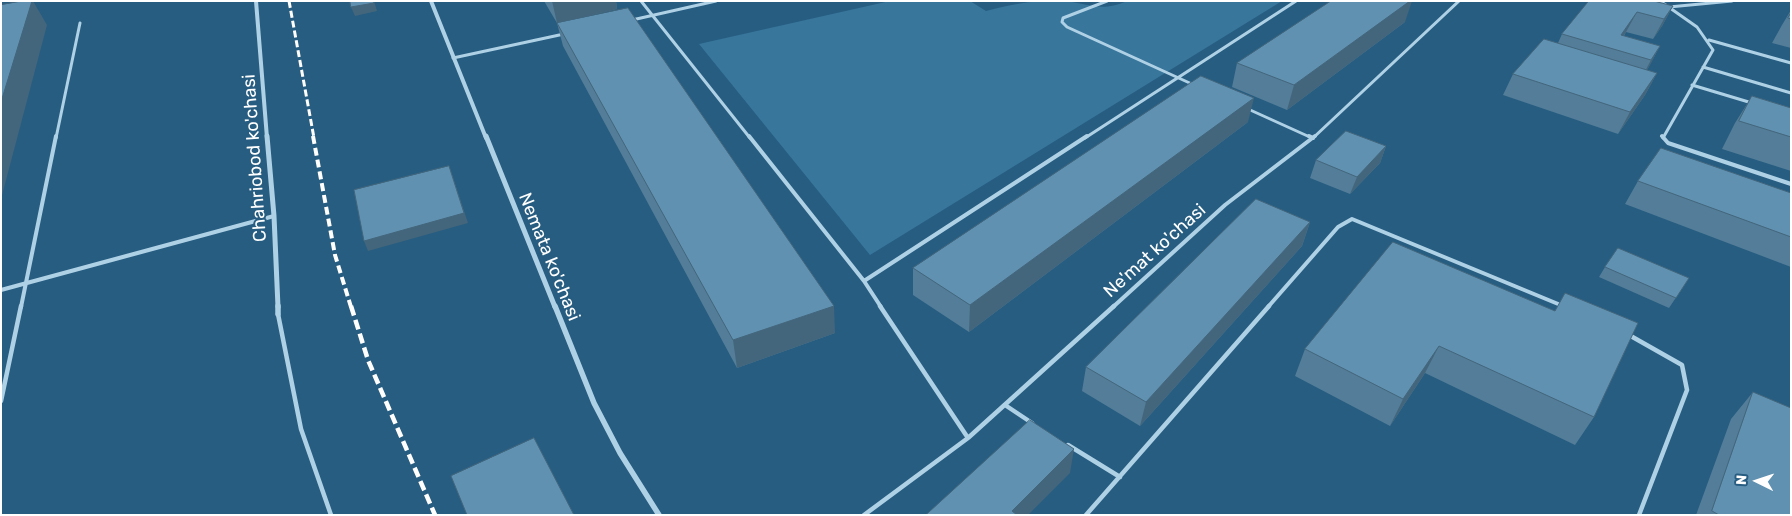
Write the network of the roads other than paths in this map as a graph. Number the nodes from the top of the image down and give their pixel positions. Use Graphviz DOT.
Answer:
graph roads {
  1 [pos="256,1"];
  2 [pos="430,1"];
  3 [pos="641,1"];
  4 [pos="716,1"];
  5 [pos="1107,1"];
  6 [pos="1296,1"];
  7 [pos="1459,1"];
  8 [pos="1660,1"];
  9 [pos="1732,1"];
  10 [pos="1669,7"];
  11 [pos="651,16"];
  12 [pos="622,22"];
  13 [pos="80,23"];
  14 [pos="566,34"];
  15 [pos="1709,40"];
  16 [pos="454,58"];
  17 [pos="1791,63"];
  18 [pos="1703,67"];
  19 [pos="1176,77"];
  20 [pos="1692,85"];
  21 [pos="1194,86"];
  22 [pos="1791,92"];
  23 [pos="1755,104"];
  24 [pos="1240,106"];
  25 [pos="1313,138"];
  26 [pos="1791,184"];
  27 [pos="274,216"];
  28 [pos="864,281"];
  29 [pos="1,290"];
  30 [pos="1571,309"];
  31 [pos="278,314"];
  32 [pos="1625,332"];
  33 [pos="1,401"];
  34 [pos="1005,405"];
  35 [pos="1037,426"];
  36 [pos="968,438"];
  37 [pos="1062,441"];
  38 [pos="1120,477"];
  39 [pos="331,515"];
  40 [pos="659,515"];
  41 [pos="864,515"];
  42 [pos="1086,515"];
  43 [pos="1639,515"];
  1 -- 27 [label="street, Chahriobod ko'chasi"];
  2 -- 16 [label="street, Nemata ko'chasi"];
  3 -- 11 [label="lane"];
  4 -- 11 [label="lane"];
  5 -- 19 [label="lane"];
  6 -- 19 [label="lane"];
  7 -- 25 [label="lane, Ne'mat ko'chasi"];
  8 -- 10 [label="lane"];
  9 -- 10 [label="lane"];
  10 -- 15 [label="lane"];
  11 -- 12 [label="lane"];
  11 -- 28 [label="lane"];
  13 -- 33 [label="lane"];
  14 -- 16 [label="lane"];
  15 -- 17 [label="lane"];
  15 -- 18 [label="lane"];
  16 -- 40 [label="street, Nemata ko'chasi"];
  18 -- 20 [label="lane"];
  18 -- 22 [label="lane"];
  19 -- 21 [label="lane"];
  19 -- 28 [label="lane"];
  20 -- 23 [label="lane"];
  20 -- 26 [label="lane"];
  24 -- 25 [label="lane"];
  25 -- 34 [label="lane, Ne'mat ko'chasi"];
  27 -- 29 [label="lane"];
  27 -- 31 [label="street, Chahriobod ko'chasi"];
  28 -- 36 [label="lane"];
  30 -- 38 [label="lane"];
  31 -- 39 [label="lane"];
  32 -- 43 [label="lane"];
  34 -- 35 [label="lane"];
  34 -- 36 [label="lane, Ne'mat ko'chasi"];
  36 -- 41 [label="lane, Ne'mat ko'chasi"];
  37 -- 38 [label="lane"];
  38 -- 42 [label="lane"];
}
